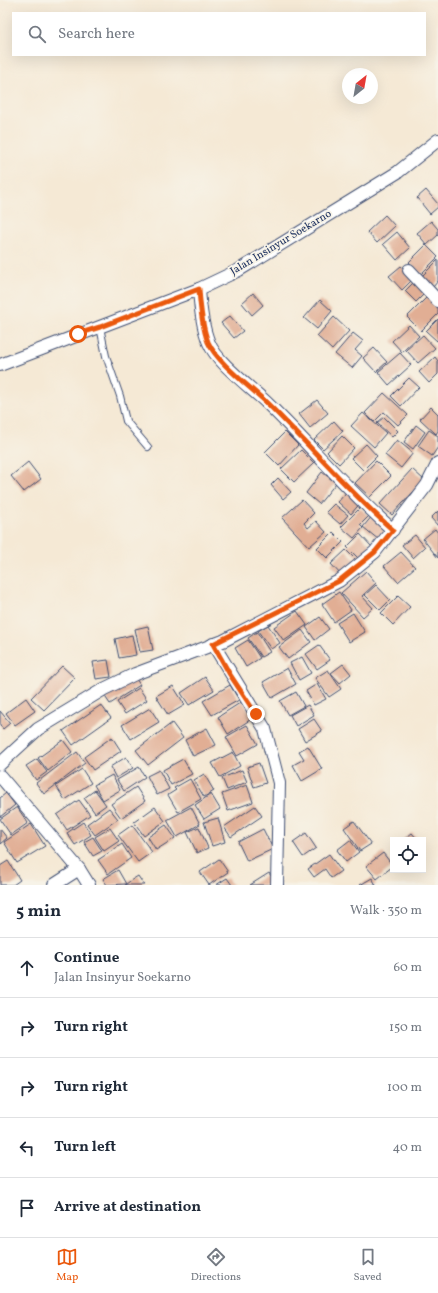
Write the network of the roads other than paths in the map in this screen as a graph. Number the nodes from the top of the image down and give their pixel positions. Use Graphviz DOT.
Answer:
graph roads {
  1 [pos="438,140"];
  2 [pos="409,270"];
  3 [pos="199,289"];
  4 [pos="438,301"];
  5 [pos="100,327"];
  6 [pos="0,365"];
  7 [pos="148,447"];
  8 [pos="438,463"];
  9 [pos="393,530"];
  10 [pos="218,643"];
  11 [pos="0,764"];
  12 [pos="0,776"];
  13 [pos="79,869"];
  14 [pos="54,885"];
  15 [pos="89,885"];
  16 [pos="277,885"];
  1 -- 3 [label="street, Jalan Insinyur Soekarno"];
  2 -- 4 [label="street"];
  3 -- 5 [label="street, Jalan Insinyur Soekarno"];
  3 -- 9 [label="street"];
  5 -- 6 [label="street, Jalan Insinyur Soekarno"];
  5 -- 7 [label="lane"];
  8 -- 9 [label="street"];
  9 -- 10 [label="street"];
  10 -- 11 [label="street"];
  10 -- 16 [label="street"];
  12 -- 13 [label="street"];
  13 -- 14 [label="street"];
  13 -- 15 [label="street"];
}
